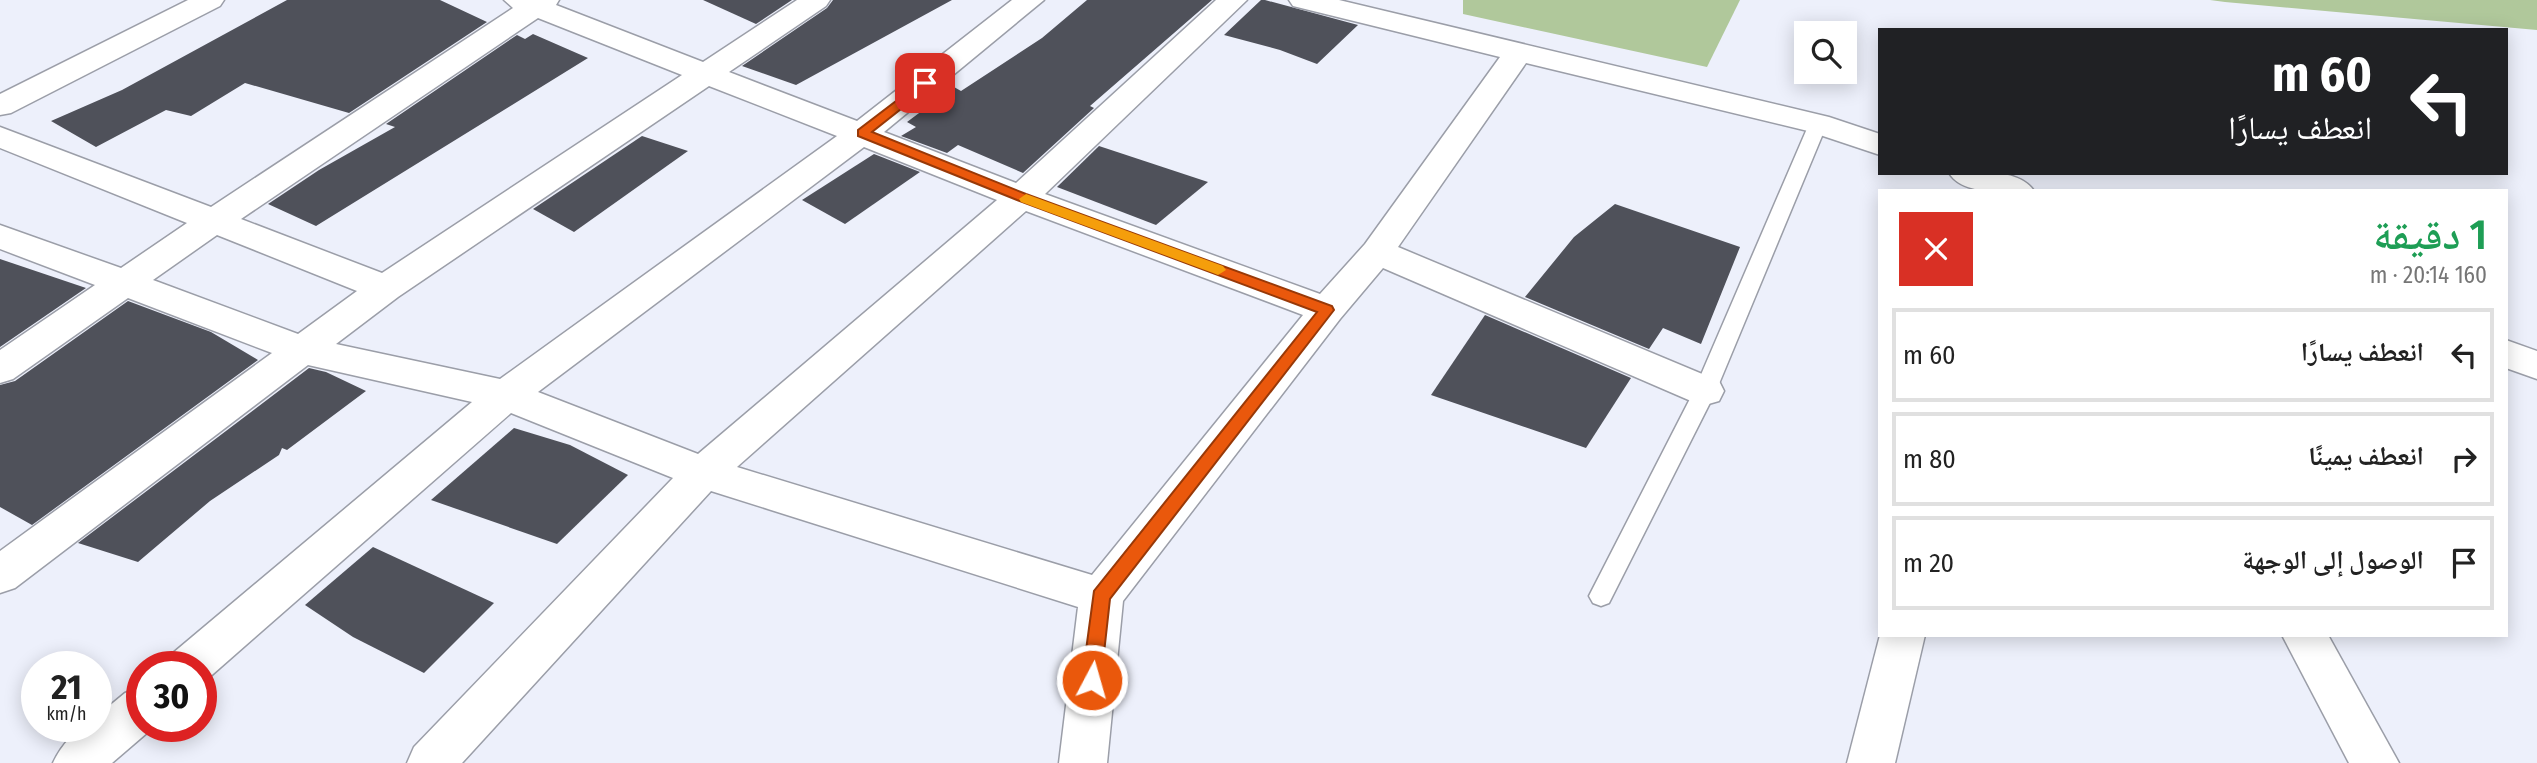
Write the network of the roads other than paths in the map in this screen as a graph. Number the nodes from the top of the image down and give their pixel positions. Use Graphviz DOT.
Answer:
graph roads {
  1 [pos="210,0"];
  2 [pos="816,0"];
  3 [pos="1030,0"];
  4 [pos="1233,0"];
  5 [pos="1303,0"];
  6 [pos="533,2"];
  7 [pos="1519,52"];
  8 [pos="708,73"];
  9 [pos="0,106"];
  10 [pos="1818,124"];
  11 [pos="862,133"];
  12 [pos="0,137"];
  13 [pos="1878,144"];
  14 [pos="1971,175"];
  15 [pos="2011,189"];
  16 [pos="1021,197"];
  17 [pos="215,220"];
  18 [pos="0,236"];
  19 [pos="1377,252"];
  20 [pos="123,283"];
  21 [pos="385,288"];
  22 [pos="1327,310"];
  23 [pos="303,350"];
  24 [pos="2508,356"];
  25 [pos="2537,365"];
  26 [pos="0,369"];
  27 [pos="1705,391"];
  28 [pos="506,395"];
  29 [pos="702,473"];
  30 [pos="0,575"];
  31 [pos="1101,596"];
  32 [pos="1601,596"];
  33 [pos="1902,637"];
  34 [pos="2305,637"];
  35 [pos="208,651"];
  36 [pos="126,722"];
  37 [pos="77,763"];
  38 [pos="432,763"];
  39 [pos="1083,763"];
  40 [pos="1871,763"];
  41 [pos="2375,763"];
  1 -- 9 [label="street"];
  2 -- 8 [label="street"];
  3 -- 11 [label="street"];
  4 -- 16 [label="street"];
  5 -- 7 [label="street"];
  6 -- 8 [label="street"];
  6 -- 17 [label="street"];
  7 -- 10 [label="street"];
  7 -- 19 [label="street"];
  8 -- 11 [label="street"];
  8 -- 21 [label="street"];
  10 -- 13 [label="street"];
  10 -- 27 [label="lane"];
  11 -- 16 [label="street"];
  11 -- 28 [label="street"];
  12 -- 17 [label="street"];
  14 -- 15 [label="street"];
  16 -- 22 [label="street"];
  16 -- 29 [label="street"];
  17 -- 20 [label="street"];
  17 -- 21 [label="street"];
  18 -- 20 [label="street"];
  19 -- 22 [label="street"];
  19 -- 27 [label="street"];
  20 -- 23 [label="street"];
  20 -- 26 [label="street"];
  21 -- 23 [label="street"];
  22 -- 31 [label="street"];
  23 -- 28 [label="street"];
  23 -- 30 [label="street"];
  24 -- 25 [label="street"];
  27 -- 32 [label="lane"];
  28 -- 29 [label="street"];
  28 -- 35 [label="street"];
  29 -- 31 [label="street"];
  29 -- 38 [label="street"];
  31 -- 39 [label="street"];
  33 -- 40 [label="street"];
  34 -- 41 [label="street"];
  36 -- 37 [label="street"];
}
